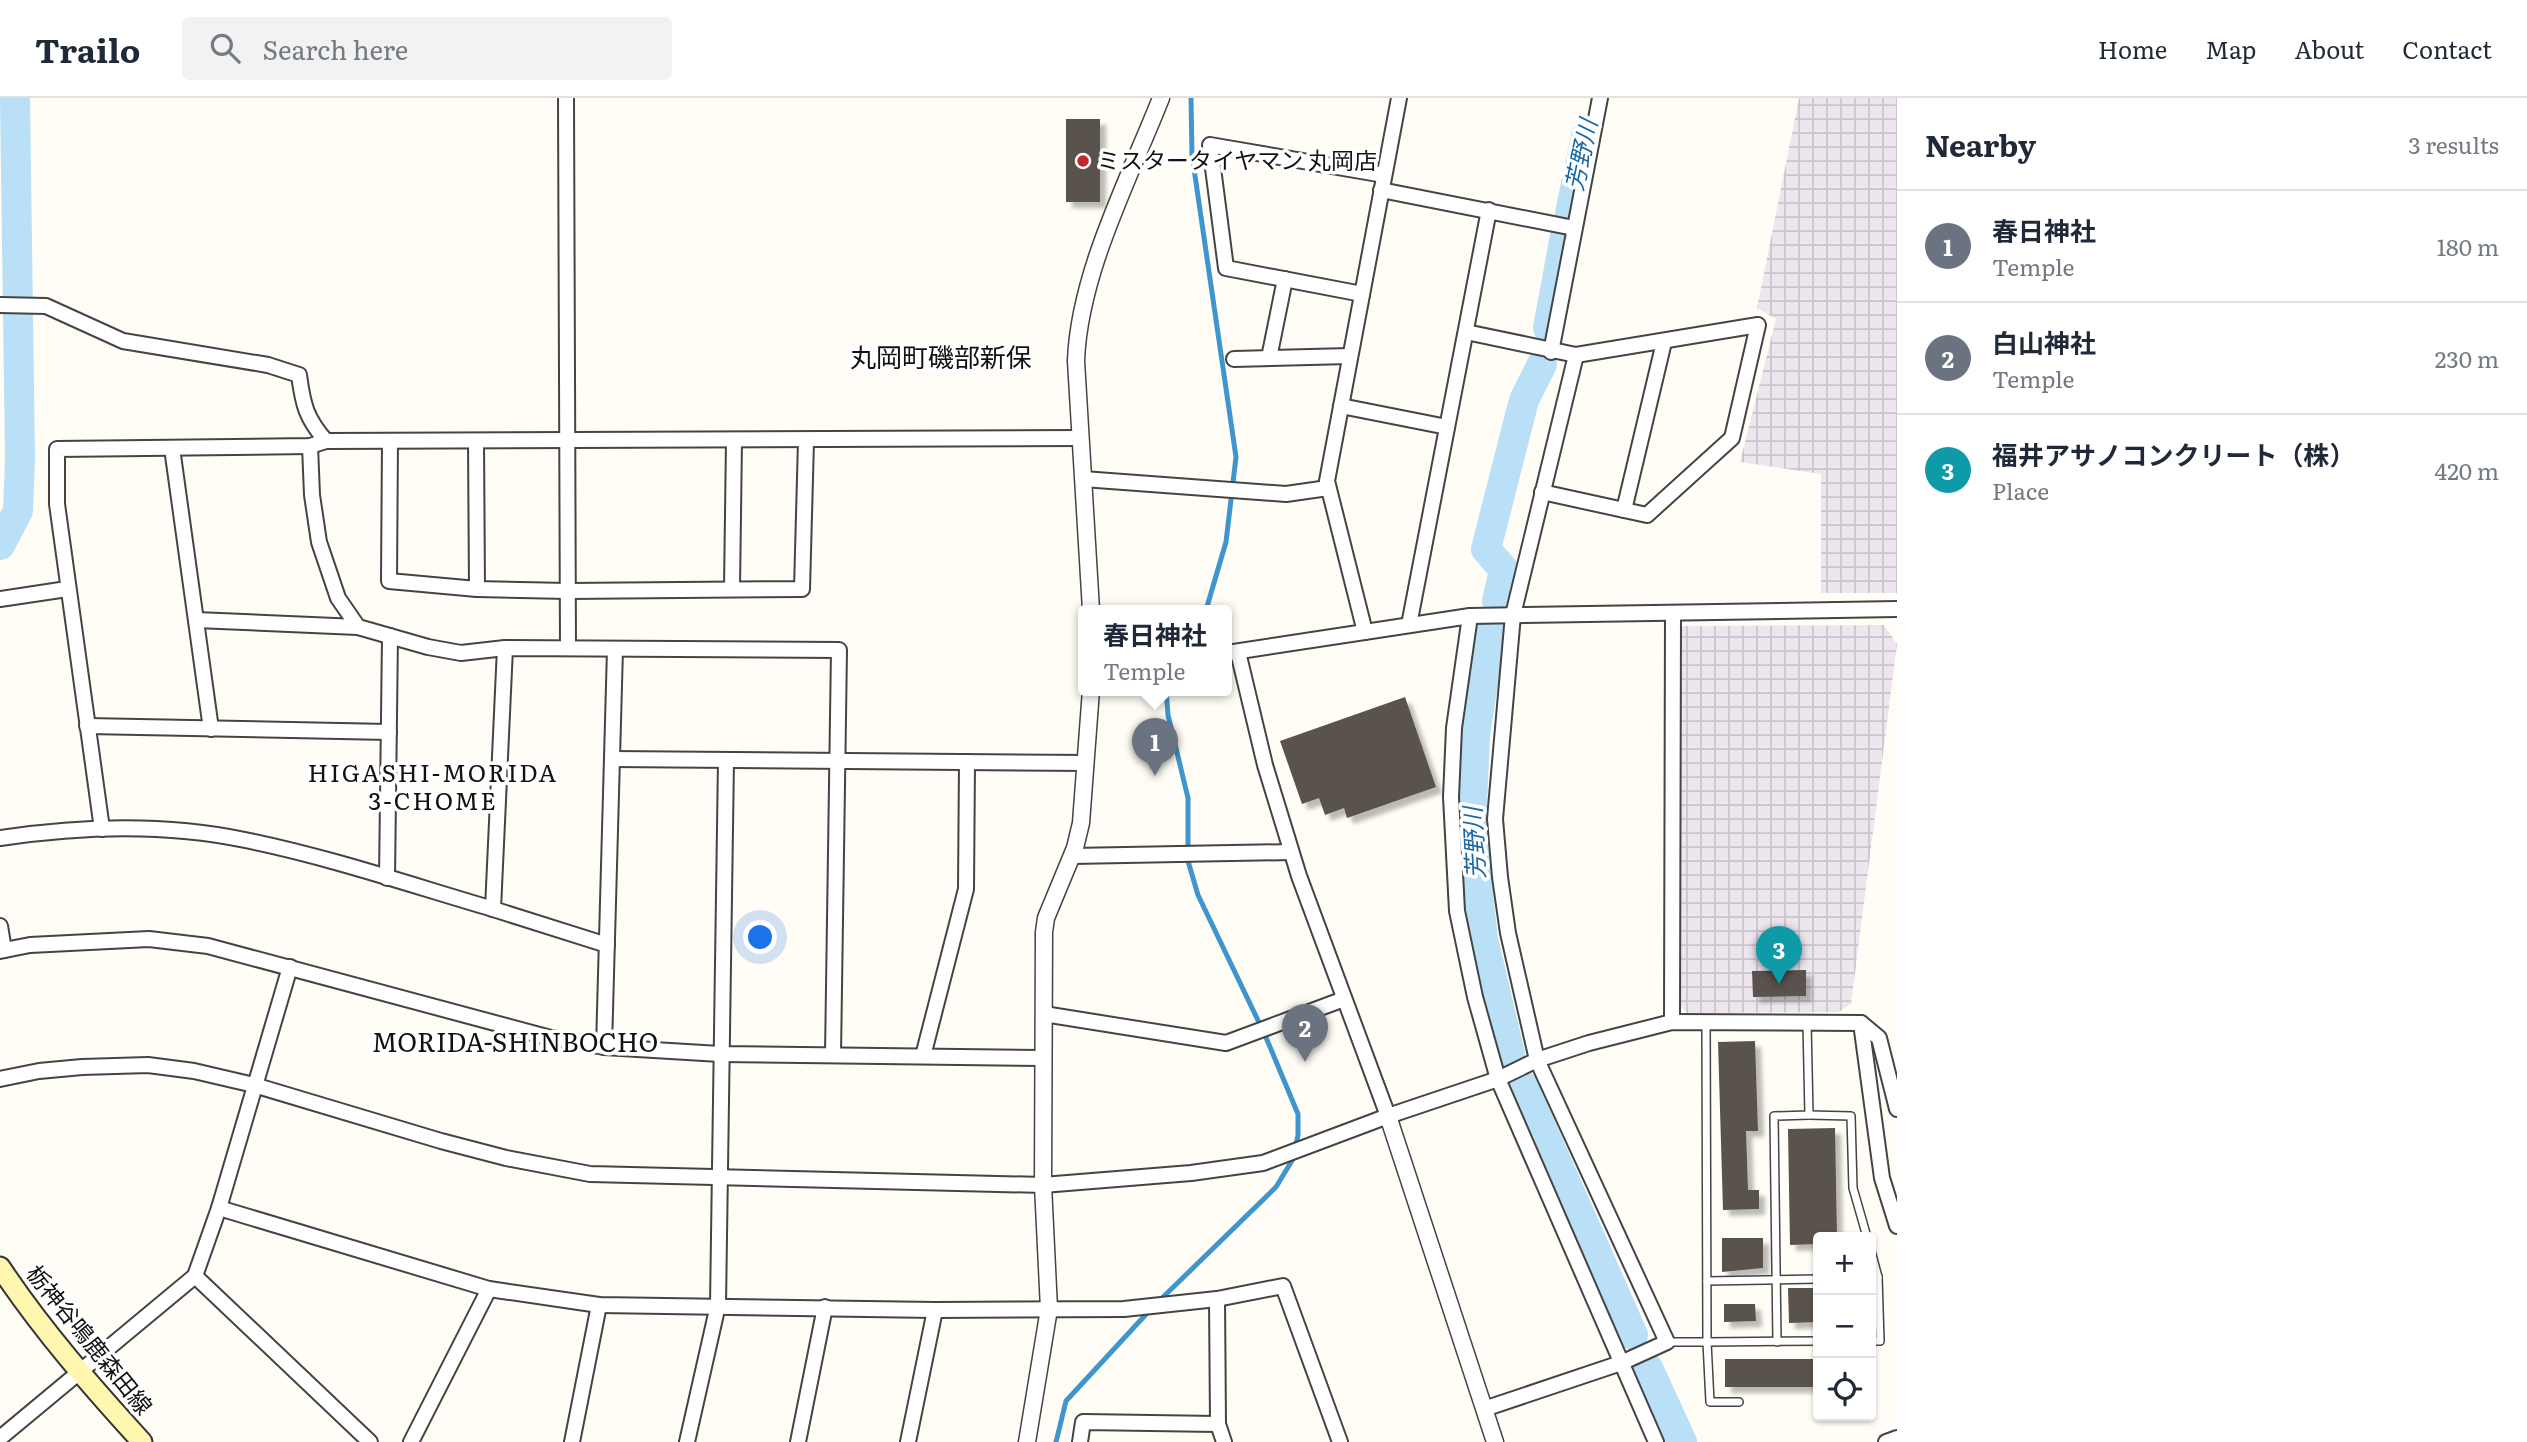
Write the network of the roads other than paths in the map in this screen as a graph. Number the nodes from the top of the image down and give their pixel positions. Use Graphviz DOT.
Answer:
graph roads {
  1 [pos="566,98"];
  2 [pos="1161,98"];
  3 [pos="1399,98"];
  4 [pos="1600,98"];
  5 [pos="1383,183"];
  6 [pos="1489,210"];
  7 [pos="1574,228"];
  8 [pos="1285,279"];
  9 [pos="1362,294"];
  10 [pos="0,306"];
  11 [pos="1466,332"];
  12 [pos="1664,342"];
  13 [pos="1552,352"];
  14 [pos="1576,355"];
  15 [pos="1350,356"];
  16 [pos="1269,358"];
  17 [pos="1234,359"];
  18 [pos="1341,406"];
  19 [pos="1447,427"];
  20 [pos="1081,438"];
  21 [pos="326,441"];
  22 [pos="390,441"];
  23 [pos="476,441"];
  24 [pos="568,441"];
  25 [pos="734,441"];
  26 [pos="806,441"];
  27 [pos="310,446"];
  28 [pos="172,447"];
  29 [pos="1083,479"];
  30 [pos="1328,488"];
  31 [pos="1542,492"];
  32 [pos="1624,510"];
  33 [pos="67,589"];
  34 [pos="477,589"];
  35 [pos="732,589"];
  36 [pos="568,591"];
  37 [pos="0,599"];
  38 [pos="1091,605"];
  39 [pos="1897,609"];
  40 [pos="1673,613"];
  41 [pos="1513,615"];
  42 [pos="1470,616"];
  43 [pos="196,620"];
  44 [pos="1409,625"];
  45 [pos="358,627"];
  46 [pos="1365,632"];
  47 [pos="390,636"];
  48 [pos="505,648"];
  49 [pos="568,648"];
  50 [pos="615,649"];
  51 [pos="1233,652"];
  52 [pos="1091,696"];
  53 [pos="87,726"];
  54 [pos="211,729"];
  55 [pos="388,732"];
  56 [pos="612,759"];
  57 [pos="726,760"];
  58 [pos="838,761"];
  59 [pos="967,762"];
  60 [pos="1086,763"];
  61 [pos="102,829"];
  62 [pos="0,838"];
  63 [pos="1291,852"];
  64 [pos="1072,856"];
  65 [pos="387,878"];
  66 [pos="493,909"];
  67 [pos="0,926"];
  68 [pos="607,945"];
  69 [pos="2,950"];
  70 [pos="290,967"];
  71 [pos="1345,999"];
  72 [pos="1044,1014"];
  73 [pos="1672,1022"];
  74 [pos="1706,1023"];
  75 [pos="1807,1023"];
  76 [pos="1861,1023"];
  77 [pos="604,1047"];
  78 [pos="720,1054"];
  79 [pos="833,1055"];
  80 [pos="923,1056"];
  81 [pos="1044,1058"];
  82 [pos="1537,1060"];
  83 [pos="0,1079"];
  84 [pos="1498,1079"];
  85 [pos="254,1085"];
  86 [pos="1897,1109"];
  87 [pos="1809,1115"];
  88 [pos="1388,1116"];
  89 [pos="719,1179"];
  90 [pos="1043,1185"];
  91 [pos="219,1208"];
  92 [pos="1897,1226"];
  93 [pos="1866,1232"];
  94 [pos="0,1268"];
  95 [pos="195,1276"];
  96 [pos="1813,1279"];
  97 [pos="1776,1280"];
  98 [pos="1707,1281"];
  99 [pos="489,1289"];
  100 [pos="1876,1290"];
  101 [pos="1217,1299"];
  102 [pos="599,1304"];
  103 [pos="718,1305"];
  104 [pos="825,1307"];
  105 [pos="1049,1309"];
  106 [pos="935,1310"];
  107 [pos="1813,1341"];
  108 [pos="1876,1341"];
  109 [pos="1667,1342"];
  110 [pos="1707,1342"];
  111 [pos="1777,1342"];
  112 [pos="1621,1363"];
  113 [pos="79,1373"];
  114 [pos="1739,1402"];
  115 [pos="1483,1409"];
  116 [pos="1218,1424"];
  117 [pos="0,1438"];
  118 [pos="1897,1438"];
  119 [pos="142,1442"];
  120 [pos="370,1442"];
  121 [pos="411,1442"];
  122 [pos="572,1442"];
  123 [pos="687,1442"];
  124 [pos="798,1442"];
  125 [pos="908,1442"];
  126 [pos="1027,1442"];
  127 [pos="1080,1442"];
  128 [pos="1224,1442"];
  129 [pos="1340,1442"];
  130 [pos="1495,1442"];
  131 [pos="1656,1442"];
  132 [pos="1886,1442"];
  1 -- 24 [label="street"];
  2 -- 20 [label="street"];
  3 -- 5 [label="street"];
  4 -- 7 [label="street"];
  5 -- 6 [label="street"];
  5 -- 8 [label="street"];
  5 -- 9 [label="street"];
  6 -- 7 [label="street"];
  6 -- 11 [label="street"];
  7 -- 13 [label="street"];
  8 -- 9 [label="street"];
  8 -- 16 [label="street"];
  9 -- 15 [label="street"];
  10 -- 21 [label="street"];
  11 -- 13 [label="street"];
  11 -- 19 [label="street"];
  12 -- 14 [label="street"];
  12 -- 32 [label="street"];
  12 -- 32 [label="street"];
  13 -- 14 [label="street"];
  14 -- 31 [label="street"];
  15 -- 16 [label="street"];
  15 -- 18 [label="street"];
  16 -- 17 [label="street"];
  18 -- 19 [label="street"];
  18 -- 30 [label="street"];
  19 -- 44 [label="street"];
  20 -- 26 [label="street"];
  20 -- 29 [label="street"];
  21 -- 22 [label="street"];
  21 -- 27 [label="street"];
  22 -- 23 [label="street"];
  22 -- 34 [label="street"];
  23 -- 24 [label="street"];
  23 -- 34 [label="street"];
  24 -- 25 [label="street"];
  24 -- 36 [label="street"];
  25 -- 26 [label="street"];
  25 -- 35 [label="street"];
  26 -- 35 [label="street"];
  27 -- 28 [label="street"];
  27 -- 45 [label="street"];
  28 -- 33 [label="street"];
  28 -- 43 [label="street"];
  29 -- 30 [label="street"];
  29 -- 38 [label="street"];
  30 -- 46 [label="street"];
  31 -- 32 [label="street"];
  31 -- 41 [label="street"];
  33 -- 37 [label="street"];
  33 -- 53 [label="street"];
  34 -- 36 [label="street"];
  35 -- 36 [label="street"];
  36 -- 49 [label="street"];
  39 -- 40 [label="street"];
  40 -- 41 [label="street"];
  40 -- 73 [label="street"];
  41 -- 42 [label="street"];
  41 -- 82 [label="street"];
  42 -- 44 [label="street"];
  42 -- 84 [label="street"];
  43 -- 45 [label="street"];
  43 -- 54 [label="street"];
  44 -- 46 [label="street"];
  45 -- 47 [label="street"];
  46 -- 51 [label="street"];
  47 -- 48 [label="street"];
  47 -- 55 [label="street"];
  48 -- 49 [label="street"];
  48 -- 66 [label="street"];
  49 -- 50 [label="street"];
  50 -- 56 [label="street"];
  50 -- 58 [label="street"];
  51 -- 63 [label="street"];
  52 -- 60 [label="street"];
  53 -- 54 [label="street"];
  53 -- 61 [label="street"];
  54 -- 55 [label="street"];
  55 -- 65 [label="street"];
  56 -- 57 [label="street"];
  56 -- 68 [label="street"];
  57 -- 58 [label="street"];
  57 -- 78 [label="street"];
  58 -- 59 [label="street"];
  58 -- 79 [label="street"];
  59 -- 60 [label="street"];
  59 -- 80 [label="street"];
  60 -- 64 [label="street"];
  61 -- 62 [label="street"];
  61 -- 65 [label="street"];
  63 -- 64 [label="street"];
  63 -- 71 [label="street"];
  64 -- 72 [label="street"];
  65 -- 66 [label="street"];
  66 -- 68 [label="street"];
  67 -- 69 [label="street"];
  68 -- 77 [label="street"];
  69 -- 70 [label="street"];
  70 -- 77 [label="street"];
  70 -- 85 [label="street"];
  71 -- 72 [label="street"];
  71 -- 88 [label="street"];
  72 -- 81 [label="street"];
  73 -- 74 [label="street"];
  73 -- 82 [label="street"];
  74 -- 75 [label="street"];
  74 -- 98 [label="lane"];
  75 -- 76 [label="street"];
  75 -- 87 [label="lane"];
  76 -- 86 [label="street"];
  76 -- 92 [label="street"];
  77 -- 78 [label="street"];
  78 -- 79 [label="street"];
  78 -- 89 [label="street"];
  79 -- 80 [label="street"];
  80 -- 81 [label="street"];
  81 -- 90 [label="street"];
  82 -- 84 [label="street"];
  82 -- 109 [label="street"];
  83 -- 85 [label="street"];
  84 -- 88 [label="street"];
  84 -- 112 [label="street"];
  85 -- 89 [label="street"];
  85 -- 91 [label="street"];
  87 -- 93 [label="lane"];
  87 -- 97 [label="lane"];
  88 -- 90 [label="street"];
  88 -- 115 [label="street"];
  89 -- 90 [label="street"];
  89 -- 103 [label="street"];
  90 -- 105 [label="street"];
  91 -- 95 [label="street"];
  91 -- 99 [label="street"];
  94 -- 113 [label="main road, 栃神谷鳴鹿森田線"];
  95 -- 113 [label="street"];
  95 -- 120 [label="street"];
  96 -- 97 [label="lane"];
  97 -- 98 [label="lane"];
  97 -- 111 [label="lane"];
  98 -- 110 [label="lane"];
  99 -- 102 [label="street"];
  99 -- 121 [label="street"];
  100 -- 108 [label="lane"];
  101 -- 105 [label="street"];
  101 -- 116 [label="street"];
  101 -- 129 [label="street"];
  102 -- 103 [label="street"];
  102 -- 122 [label="street"];
  103 -- 104 [label="street"];
  103 -- 123 [label="street"];
  104 -- 106 [label="street"];
  104 -- 124 [label="street"];
  105 -- 106 [label="street"];
  105 -- 126 [label="street"];
  106 -- 125 [label="street"];
  107 -- 111 [label="lane"];
  109 -- 110 [label="lane"];
  109 -- 112 [label="street"];
  110 -- 111 [label="lane"];
  110 -- 114 [label="lane"];
  112 -- 115 [label="street"];
  112 -- 131 [label="street"];
  113 -- 117 [label="street"];
  113 -- 119 [label="main road, 栃神谷鳴鹿森田線"];
  115 -- 130 [label="street"];
  116 -- 127 [label="street"];
  116 -- 128 [label="street"];
  118 -- 132 [label="street"];
}
